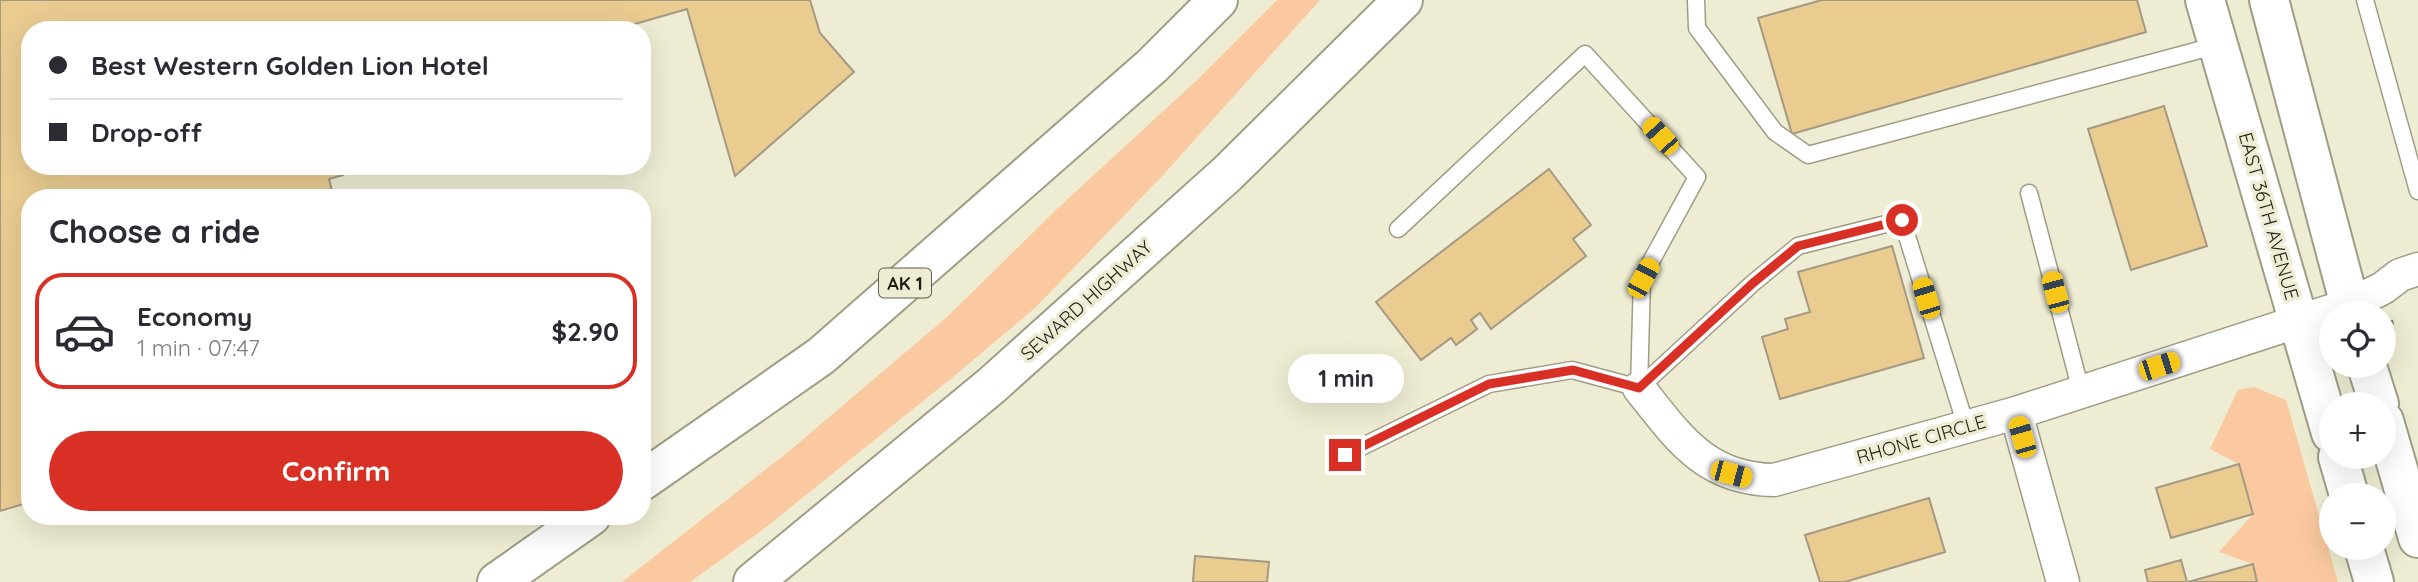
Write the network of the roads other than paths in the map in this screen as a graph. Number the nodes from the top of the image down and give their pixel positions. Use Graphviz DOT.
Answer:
graph roads {
  1 [pos="1218,0"];
  2 [pos="1403,0"];
  3 [pos="1696,0"];
  4 [pos="2205,0"];
  5 [pos="2269,0"];
  6 [pos="2365,0"];
  7 [pos="2218,45"];
  8 [pos="2418,191"];
  9 [pos="2029,193"];
  10 [pos="1398,229"];
  11 [pos="2418,269"];
  12 [pos="2349,301"];
  13 [pos="2363,301"];
  14 [pos="2319,316"];
  15 [pos="2299,321"];
  16 [pos="1639,388"];
  17 [pos="2081,391"];
  18 [pos="2319,392"];
  19 [pos="2016,412"];
  20 [pos="1966,426"];
  21 [pos="1345,455"];
  22 [pos="2396,462"];
  23 [pos="651,475"];
  24 [pos="579,525"];
  25 [pos="2418,538"];
  26 [pos="2368,560"];
  27 [pos="497,582"];
  28 [pos="753,582"];
  29 [pos="2063,582"];
  30 [pos="2374,582"];
  1 -- 23 [label="main road, AK 1"];
  2 -- 28 [label="main road, SEWARD HIGHWAY"];
  3 -- 7 [label="lane"];
  4 -- 7 [label="main road, EAST 36TH AVENUE"];
  5 -- 12 [label="main road"];
  6 -- 8 [label="lane"];
  7 -- 15 [label="main road, EAST 36TH AVENUE"];
  9 -- 17 [label="lane"];
  10 -- 16 [label="lane"];
  11 -- 13 [label="street, RHONE CIRCLE"];
  14 -- 15 [label="street, RHONE CIRCLE"];
  15 -- 17 [label="street, RHONE CIRCLE"];
  15 -- 18 [label="main road, EAST 36TH AVENUE"];
  16 -- 20 [label="street, RHONE CIRCLE"];
  16 -- 20 [label="lane"];
  16 -- 21 [label="lane"];
  17 -- 19 [label="street, RHONE CIRCLE"];
  19 -- 20 [label="street, RHONE CIRCLE"];
  19 -- 29 [label="street"];
  22 -- 25 [label="main road"];
  24 -- 27 [label="main road"];
  26 -- 30 [label="main road"];
}
